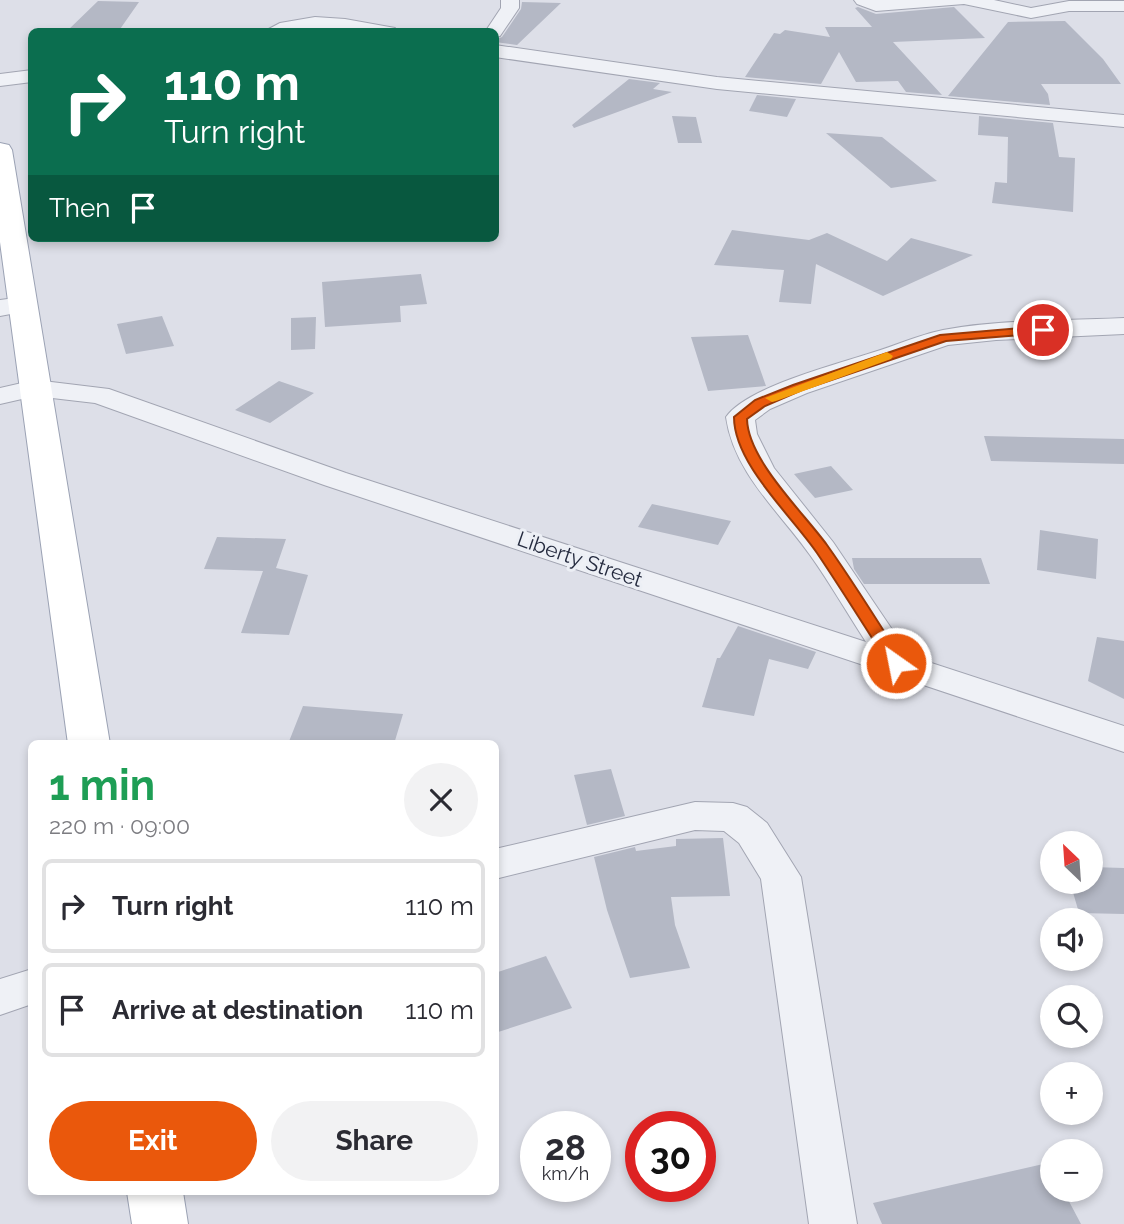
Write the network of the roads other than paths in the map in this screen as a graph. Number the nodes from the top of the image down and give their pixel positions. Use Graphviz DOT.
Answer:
graph roads {
  1 [pos="510,0"];
  2 [pos="863,0"];
  3 [pos="960,0"];
  4 [pos="970,0"];
  5 [pos="1124,6"];
  6 [pos="280,28"];
  7 [pos="361,28"];
  8 [pos="497,28"];
  9 [pos="499,52"];
  10 [pos="28,76"];
  11 [pos="0,80"];
  12 [pos="1124,121"];
  13 [pos="0,150"];
  14 [pos="12,307"];
  15 [pos="1124,326"];
  16 [pos="35,388"];
  17 [pos="0,396"];
  18 [pos="896,663"];
  19 [pos="1124,739"];
  20 [pos="88,740"];
  21 [pos="499,863"];
  22 [pos="28,987"];
  23 [pos="0,997"];
  24 [pos="155,1195"];
  25 [pos="160,1224"];
  26 [pos="833,1224"];
  1 -- 8 [label="street"];
  2 -- 3 [label="street"];
  4 -- 5 [label="street"];
  6 -- 7 [label="street"];
  9 -- 12 [label="street"];
  10 -- 11 [label="street"];
  13 -- 14 [label="main road"];
  14 -- 16 [label="main road"];
  15 -- 18 [label="street"];
  16 -- 17 [label="street, Liberty Street"];
  16 -- 18 [label="street, Liberty Street"];
  16 -- 20 [label="main road"];
  18 -- 19 [label="street, Liberty Street"];
  21 -- 26 [label="street"];
  22 -- 23 [label="street"];
  24 -- 25 [label="main road"];
}
